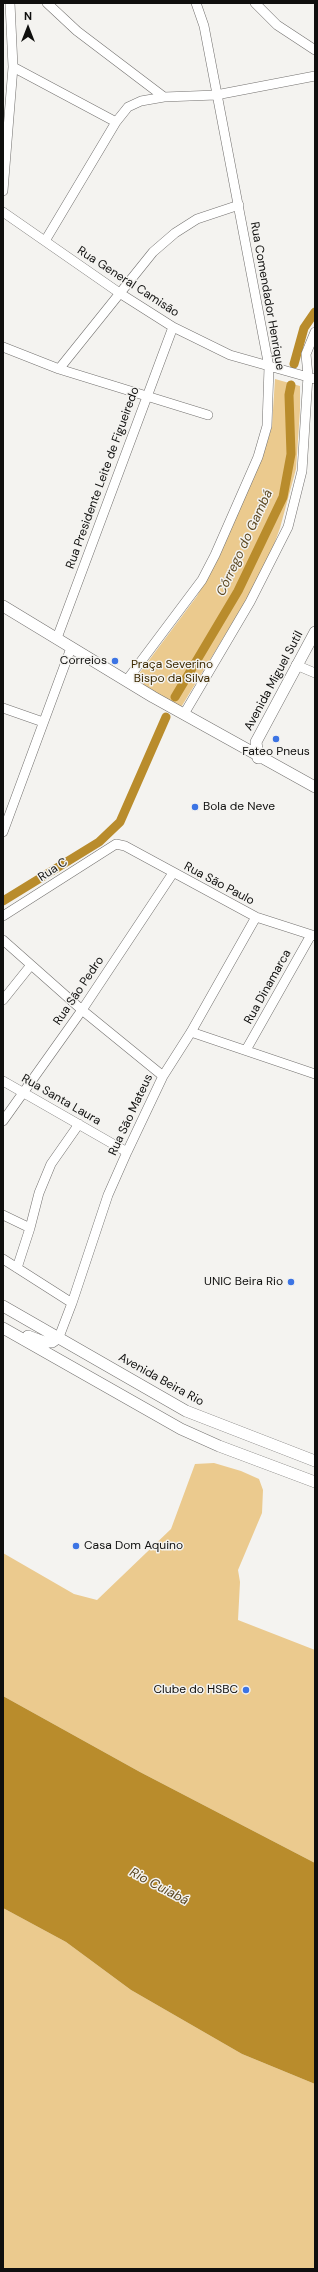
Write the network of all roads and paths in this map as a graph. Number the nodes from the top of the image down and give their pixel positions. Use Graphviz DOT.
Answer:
graph roads {
  1 [pos="10,3"];
  2 [pos="48,3"];
  3 [pos="196,3"];
  4 [pos="255,3"];
  5 [pos="315,50"];
  6 [pos="13,67"];
  7 [pos="315,76"];
  8 [pos="216,95"];
  9 [pos="164,97"];
  10 [pos="116,122"];
  11 [pos="3,191"];
  12 [pos="239,205"];
  13 [pos="3,212"];
  14 [pos="45,241"];
  15 [pos="121,294"];
  16 [pos="173,327"];
  17 [pos="315,332"];
  18 [pos="3,347"];
  19 [pos="269,367"];
  20 [pos="59,369"];
  21 [pos="311,378"];
  22 [pos="146,396"];
  23 [pos="208,415"];
  24 [pos="3,606"];
  25 [pos="315,632"];
  26 [pos="57,638"];
  27 [pos="71,648"];
  28 [pos="296,666"];
  29 [pos="315,673"];
  30 [pos="127,680"];
  31 [pos="3,708"];
  32 [pos="184,714"];
  33 [pos="43,722"];
  34 [pos="239,746"];
  35 [pos="256,747"];
  36 [pos="264,763"];
  37 [pos="277,767"];
  38 [pos="315,787"];
  39 [pos="4,829"];
  40 [pos="116,844"];
  41 [pos="173,873"];
  42 [pos="3,916"];
  43 [pos="256,917"];
  44 [pos="313,936"];
  45 [pos="3,940"];
  46 [pos="31,965"];
  47 [pos="3,1000"];
  48 [pos="82,1010"];
  49 [pos="191,1032"];
  50 [pos="246,1050"];
  51 [pos="315,1074"];
  52 [pos="163,1076"];
  53 [pos="3,1081"];
  54 [pos="23,1092"];
  55 [pos="3,1121"];
  56 [pos="79,1124"];
  57 [pos="127,1152"];
  58 [pos="3,1215"];
  59 [pos="30,1228"];
  60 [pos="3,1259"];
  61 [pos="16,1268"];
  62 [pos="72,1303"];
  63 [pos="3,1306"];
  64 [pos="3,1328"];
  65 [pos="59,1337"];
  66 [pos="315,1461"];
  67 [pos="315,1482"];
  1 -- 6 [label="street"];
  2 -- 9 [label="street"];
  3 -- 8 [label="street, Rua Comendador Henrique"];
  4 -- 5 [label="street"];
  6 -- 10 [label="street"];
  6 -- 11 [label="street"];
  7 -- 8 [label="street"];
  8 -- 9 [label="street"];
  8 -- 12 [label="street, Rua Comendador Henrique"];
  9 -- 10 [label="street"];
  10 -- 14 [label="street"];
  12 -- 15 [label="street"];
  12 -- 19 [label="street, Rua Comendador Henrique"];
  13 -- 14 [label="street, Rua General Camisão"];
  14 -- 15 [label="street, Rua General Camisão"];
  15 -- 16 [label="street, Rua General Camisão"];
  15 -- 20 [label="street"];
  16 -- 19 [label="street, Rua General Camisão"];
  16 -- 22 [label="street, Rua Presidente Leite de Figueiredo"];
  17 -- 21 [label="street"];
  18 -- 20 [label="street"];
  19 -- 21 [label="street, Rua General Camisão"];
  19 -- 30 [label="street, Rua Comendador Henrique"];
  20 -- 22 [label="street"];
  21 -- 32 [label="street"];
  22 -- 23 [label="street"];
  22 -- 26 [label="street, Rua Presidente Leite de Figueiredo"];
  24 -- 26 [label="main road"];
  25 -- 28 [label="main road, Avenida Miguel Sutil"];
  26 -- 27 [label="main road"];
  27 -- 30 [label="main road"];
  27 -- 33 [label="street"];
  28 -- 29 [label="street"];
  28 -- 35 [label="main road, Avenida Miguel Sutil"];
  30 -- 32 [label="main road"];
  31 -- 33 [label="street"];
  32 -- 34 [label="main road"];
  33 -- 39 [label="street"];
  34 -- 35 [label="main road, Avenida Miguel Sutil"];
  34 -- 36 [label="main road"];
  35 -- 36 [label="main road"];
  35 -- 37 [label="main road"];
  36 -- 37 [label="main road"];
  37 -- 38 [label="main road"];
  40 -- 41 [label="street, Rua São Paulo"];
  40 -- 42 [label="street, Rua C"];
  41 -- 43 [label="street, Rua São Paulo"];
  41 -- 48 [label="street, Rua São Pedro"];
  43 -- 44 [label="street, Rua São Paulo"];
  43 -- 49 [label="street, Rua São Mateus"];
  44 -- 50 [label="street, Rua Dinamarca"];
  45 -- 46 [label="street"];
  46 -- 47 [label="street"];
  46 -- 48 [label="street"];
  48 -- 52 [label="street"];
  48 -- 54 [label="street, Rua São Pedro"];
  49 -- 50 [label="street"];
  49 -- 52 [label="street, Rua São Mateus"];
  50 -- 51 [label="street"];
  52 -- 57 [label="street, Rua São Mateus"];
  53 -- 54 [label="street, Rua Santa Laura"];
  54 -- 55 [label="street, Rua São Pedro"];
  54 -- 56 [label="street, Rua Santa Laura"];
  56 -- 57 [label="street, Rua Santa Laura"];
  56 -- 59 [label="street"];
  57 -- 62 [label="street, Rua São Mateus"];
  58 -- 59 [label="street"];
  59 -- 61 [label="street"];
  60 -- 61 [label="street"];
  61 -- 62 [label="street"];
  62 -- 65 [label="street, Rua São Mateus"];
  63 -- 65 [label="main road, Avenida Beira Rio"];
  64 -- 65 [label="main road"];
  64 -- 67 [label="main road"];
  65 -- 66 [label="main road, Avenida Beira Rio"];
}
